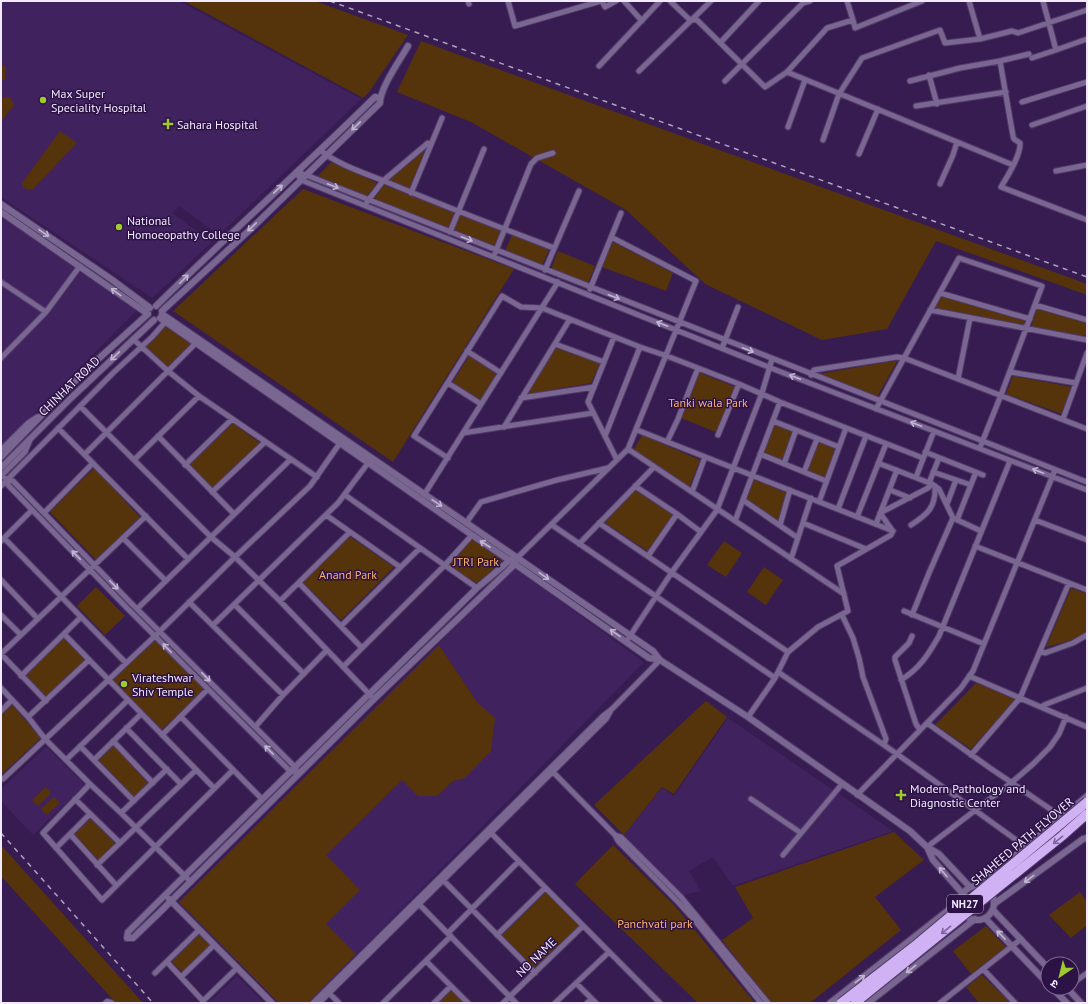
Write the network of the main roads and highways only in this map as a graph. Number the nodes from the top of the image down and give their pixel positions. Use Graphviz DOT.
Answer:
graph roads {
  1 [pos="1085,799"];
  2 [pos="1087,814"];
  3 [pos="841,1003"];
  4 [pos="855,1003"];
  1 -- 3 [label="highway, SHAHEED PATH FLYOVER / NH27, bridge"];
  2 -- 4 [label="highway, SHAHEED PATH FLYOVER / NH27, one-way, bridge"];
}
